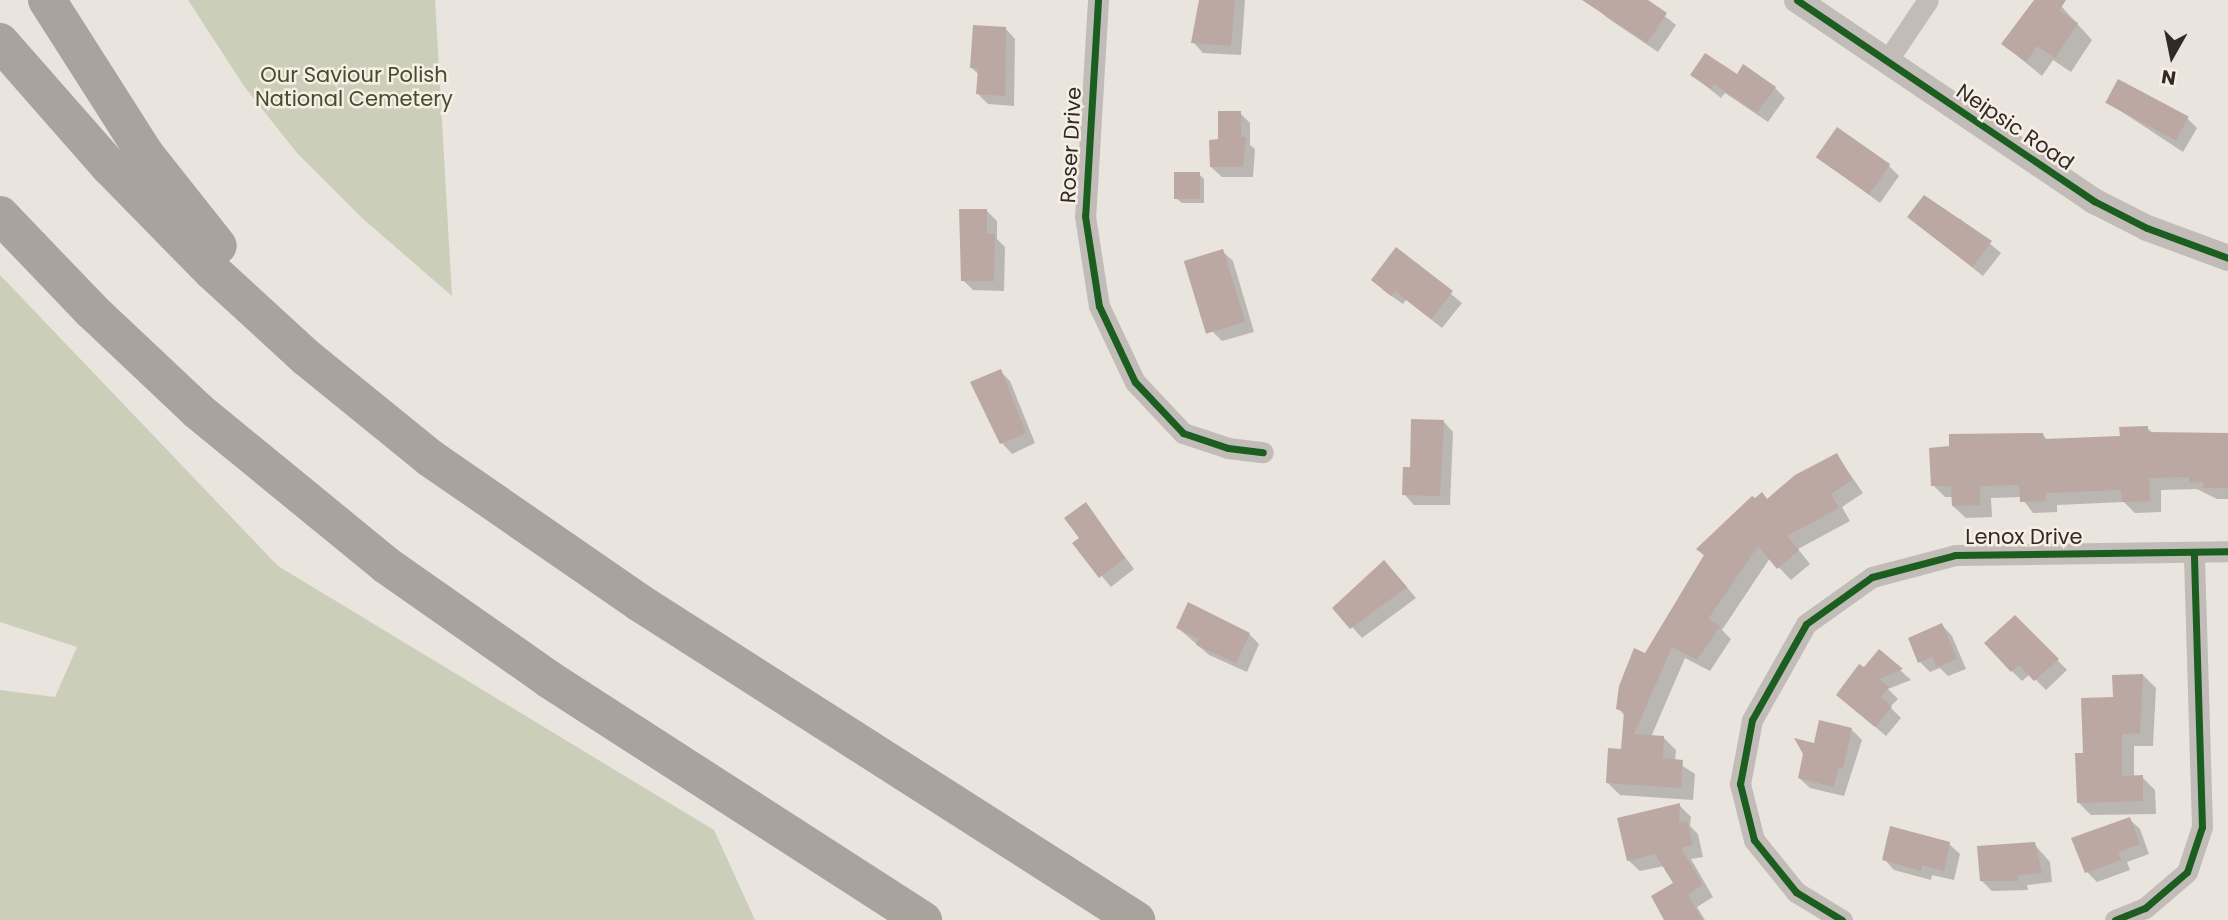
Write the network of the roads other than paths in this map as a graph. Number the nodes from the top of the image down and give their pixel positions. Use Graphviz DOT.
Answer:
graph roads {
  1 [pos="47,0"];
  2 [pos="1098,0"];
  3 [pos="1797,0"];
  4 [pos="1928,0"];
  5 [pos="0,42"];
  6 [pos="1887,61"];
  7 [pos="0,215"];
  8 [pos="0,237"];
  9 [pos="2228,258"];
  10 [pos="78,298"];
  11 [pos="271,326"];
  12 [pos="1263,452"];
  13 [pos="2228,551"];
  14 [pos="2194,554"];
  15 [pos="923,920"];
  16 [pos="1136,920"];
  17 [pos="1842,920"];
  18 [pos="2115,920"];
  1 -- 11 [label="highway"];
  2 -- 12 [label="street, Roser Drive"];
  3 -- 6 [label="street, Neipsic Road"];
  4 -- 6 [label="street"];
  5 -- 11 [label="highway"];
  6 -- 9 [label="street, Neipsic Road"];
  7 -- 10 [label="highway"];
  8 -- 10 [label="highway"];
  10 -- 15 [label="highway"];
  11 -- 16 [label="highway"];
  13 -- 14 [label="street, Lenox Drive"];
  14 -- 17 [label="street, Lenox Drive"];
  14 -- 18 [label="street"];
}
